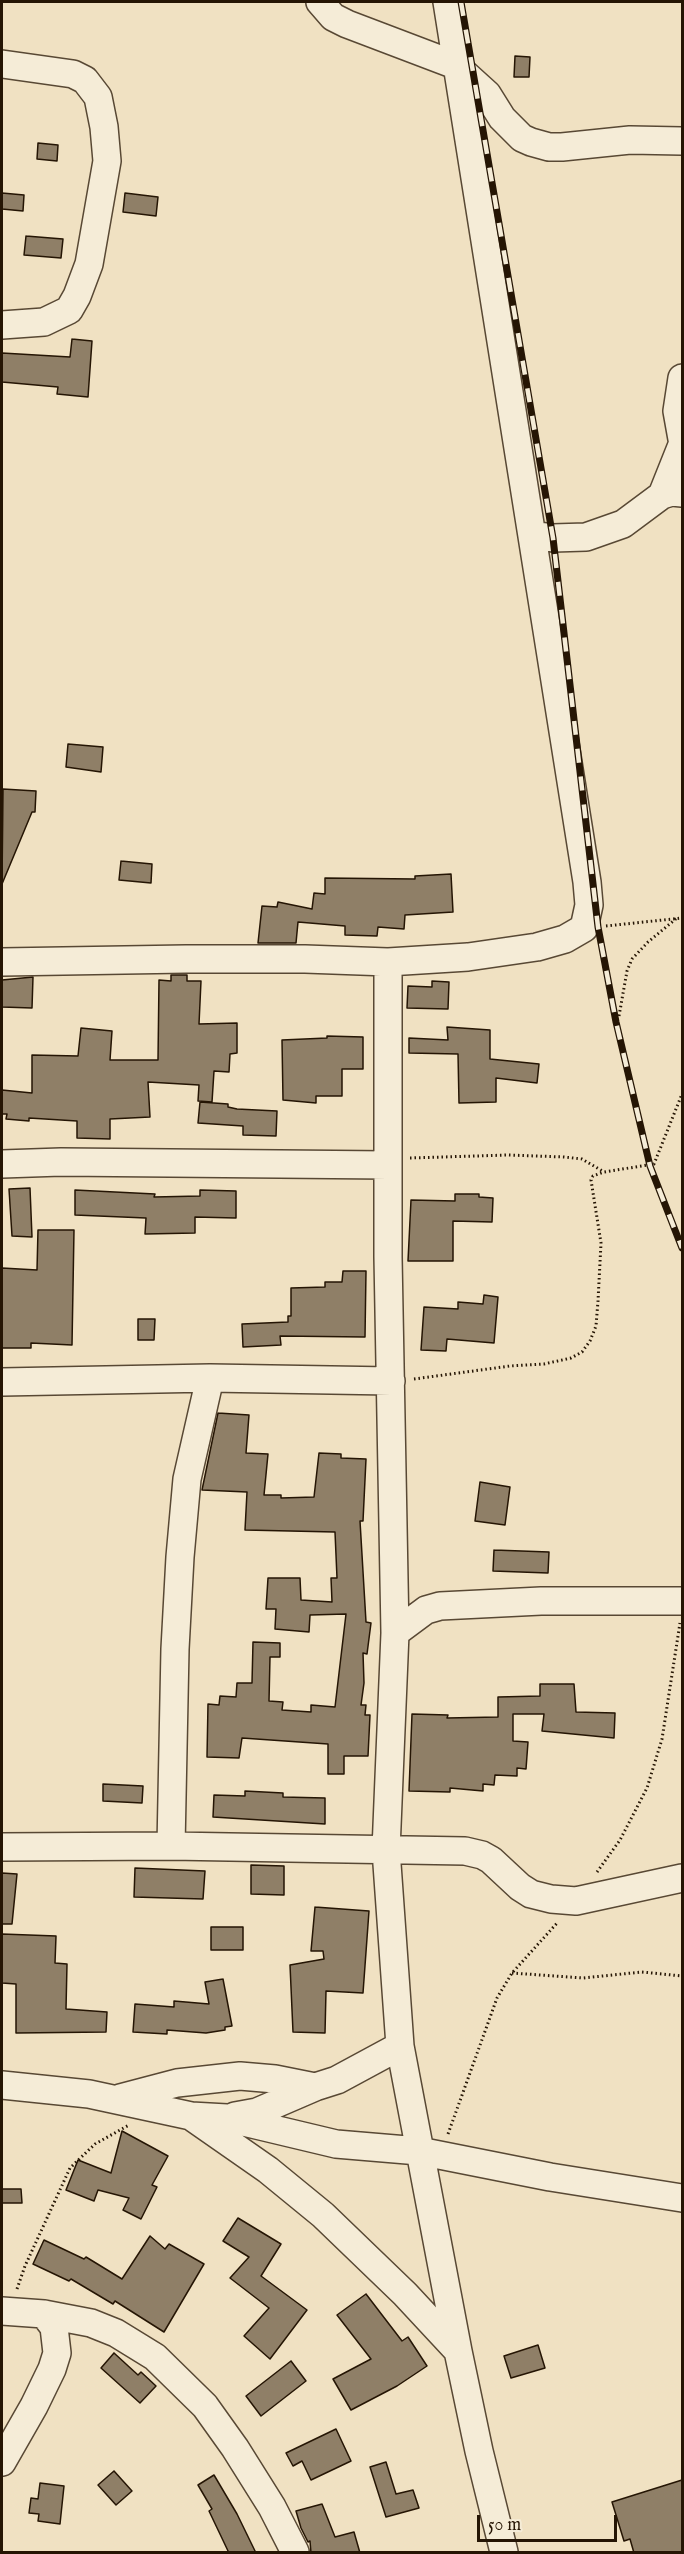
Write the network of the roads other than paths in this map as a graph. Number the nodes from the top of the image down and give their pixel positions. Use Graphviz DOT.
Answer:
graph roads {
  1 [pos="320,2"];
  2 [pos="447,2"];
  3 [pos="2,64"];
  4 [pos="455,65"];
  5 [pos="682,141"];
  6 [pos="2,325"];
  7 [pos="682,378"];
  8 [pos="682,440"];
  9 [pos="682,445"];
  10 [pos="672,494"];
  11 [pos="533,535"];
  12 [pos="2,962"];
  13 [pos="388,962"];
  14 [pos="388,1161"];
  15 [pos="2,1164"];
  16 [pos="210,1378"];
  17 [pos="391,1381"];
  18 [pos="2,1382"];
  19 [pos="682,1601"];
  20 [pos="395,1633"];
  21 [pos="171,1846"];
  22 [pos="2,1847"];
  23 [pos="387,1850"];
  24 [pos="682,1878"];
  25 [pos="400,2046"];
  26 [pos="2,2085"];
  27 [pos="315,2087"];
  28 [pos="116,2099"];
  29 [pos="191,2116"];
  30 [pos="226,2118"];
  31 [pos="429,2153"];
  32 [pos="682,2198"];
  33 [pos="7,2311"];
  34 [pos="44,2314"];
  35 [pos="458,2351"];
  36 [pos="2,2462"];
  37 [pos="295,2553"];
  38 [pos="504,2553"];
  1 -- 4 [label="street"];
  2 -- 4 [label="street"];
  3 -- 6 [label="street"];
  4 -- 5 [label="street"];
  4 -- 11 [label="street"];
  7 -- 8 [label="street"];
  9 -- 10 [label="street"];
  10 -- 11 [label="street"];
  11 -- 13 [label="street"];
  12 -- 13 [label="street"];
  13 -- 14 [label="street"];
  14 -- 15 [label="street"];
  14 -- 17 [label="street"];
  16 -- 17 [label="street"];
  16 -- 18 [label="street"];
  16 -- 21 [label="street"];
  17 -- 20 [label="street"];
  19 -- 20 [label="street"];
  20 -- 23 [label="street"];
  21 -- 22 [label="street"];
  21 -- 23 [label="street"];
  23 -- 24 [label="street"];
  23 -- 25 [label="street"];
  25 -- 27 [label="street"];
  25 -- 31 [label="street"];
  26 -- 28 [label="street"];
  27 -- 28 [label="street"];
  27 -- 30 [label="street"];
  28 -- 29 [label="street"];
  29 -- 30 [label="street"];
  29 -- 35 [label="street"];
  30 -- 31 [label="street"];
  31 -- 32 [label="street"];
  31 -- 35 [label="street"];
  33 -- 34 [label="street"];
  34 -- 36 [label="street"];
  34 -- 37 [label="street"];
  35 -- 38 [label="street"];
}
